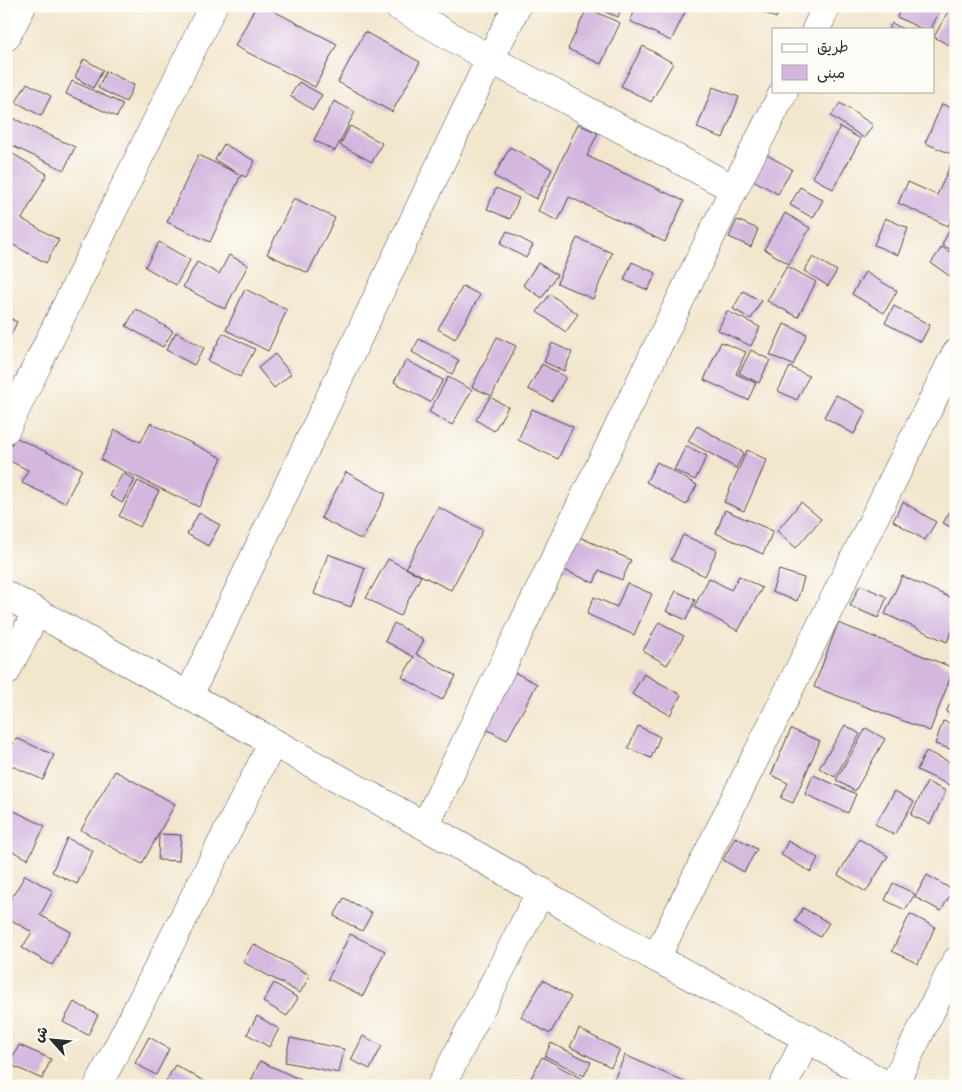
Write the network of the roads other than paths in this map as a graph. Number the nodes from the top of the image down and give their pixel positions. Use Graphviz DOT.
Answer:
graph roads {
  1 [pos="22,6"];
  2 [pos="213,6"];
  3 [pos="398,6"];
  4 [pos="517,6"];
  5 [pos="827,6"];
  6 [pos="816,28"];
  7 [pos="6,38"];
  8 [pos="490,59"];
  9 [pos="783,92"];
  10 [pos="734,189"];
  11 [pos="956,352"];
  12 [pos="6,429"];
  13 [pos="6,595"];
  14 [pos="36,613"];
  15 [pos="6,672"];
  16 [pos="189,695"];
  17 [pos="273,742"];
  18 [pos="425,826"];
  19 [pos="541,891"];
  20 [pos="656,958"];
  21 [pos="956,962"];
  22 [pos="808,1038"];
  23 [pos="98,1086"];
  24 [pos="441,1086"];
  25 [pos="783,1086"];
  26 [pos="887,1086"];
  27 [pos="893,1086"];
  1 -- 7 [label="street"];
  2 -- 12 [label="street"];
  3 -- 8 [label="street"];
  4 -- 8 [label="street"];
  5 -- 6 [label="street"];
  8 -- 10 [label="street"];
  8 -- 16 [label="street"];
  9 -- 10 [label="street"];
  10 -- 18 [label="street"];
  11 -- 20 [label="street"];
  13 -- 14 [label="street"];
  14 -- 15 [label="street"];
  14 -- 16 [label="street"];
  16 -- 17 [label="street"];
  17 -- 18 [label="street"];
  17 -- 23 [label="street"];
  18 -- 19 [label="street"];
  19 -- 20 [label="street"];
  19 -- 24 [label="street"];
  20 -- 22 [label="street"];
  21 -- 27 [label="street"];
  22 -- 25 [label="street"];
  22 -- 26 [label="street"];
}
